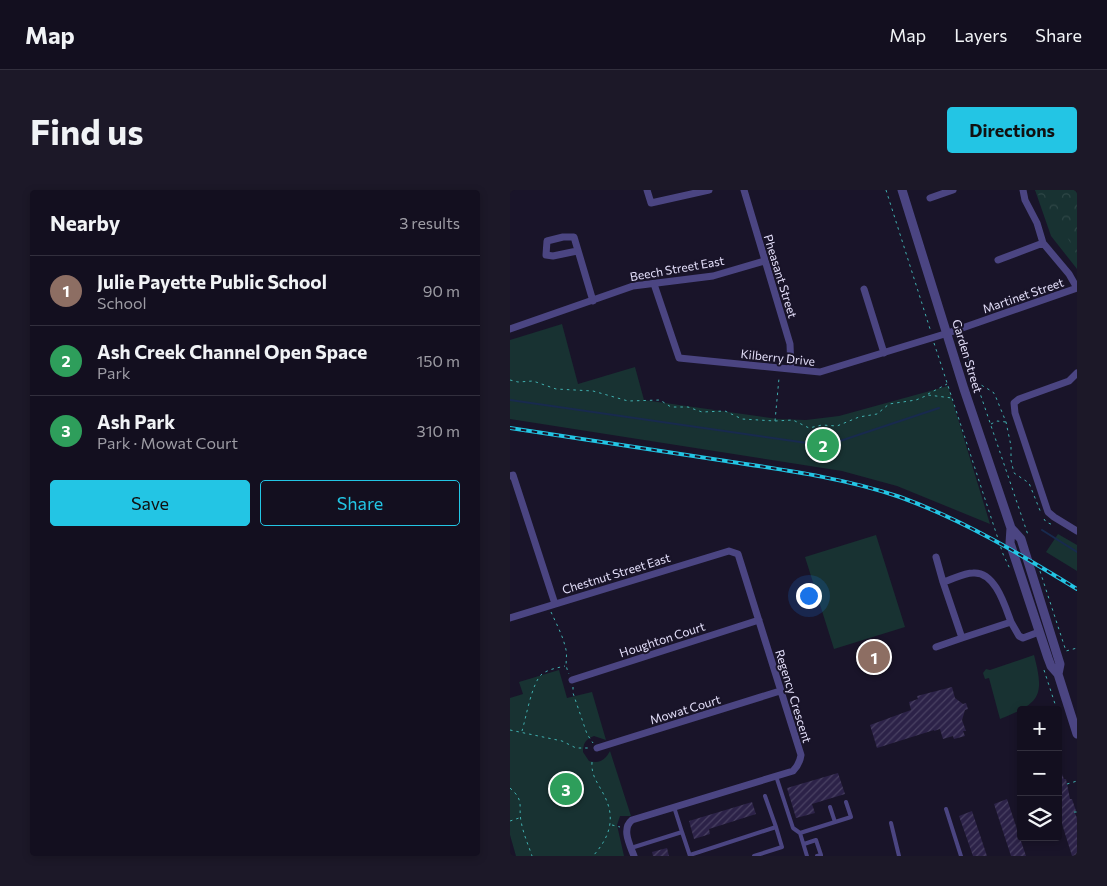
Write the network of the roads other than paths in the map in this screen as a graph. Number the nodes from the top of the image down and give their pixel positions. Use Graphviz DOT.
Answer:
graph roads {
  1 [pos="647,190"];
  2 [pos="709,190"];
  3 [pos="744,190"];
  4 [pos="902,190"];
  5 [pos="953,190"];
  6 [pos="1023,190"];
  7 [pos="930,198"];
  8 [pos="1043,243"];
  9 [pos="577,251"];
  10 [pos="998,260"];
  11 [pos="764,261"];
  12 [pos="654,284"];
  13 [pos="1077,288"];
  14 [pos="864,289"];
  15 [pos="593,301"];
  16 [pos="510,329"];
  17 [pos="948,334"];
  18 [pos="884,353"];
  19 [pos="791,370"];
  20 [pos="1077,373"];
  21 [pos="511,475"];
  22 [pos="1011,528"];
  23 [pos="1077,530"];
  24 [pos="729,551"];
  25 [pos="936,557"];
  26 [pos="942,582"];
  27 [pos="555,604"];
  28 [pos="510,618"];
  29 [pos="759,620"];
  30 [pos="1011,622"];
  31 [pos="1039,632"];
  32 [pos="962,638"];
  33 [pos="1053,641"];
  34 [pos="936,647"];
  35 [pos="1058,674"];
  36 [pos="572,680"];
  37 [pos="780,690"];
  38 [pos="1077,734"];
  39 [pos="597,748"];
  40 [pos="776,776"];
  41 [pos="766,796"];
  42 [pos="846,802"];
  43 [pos="674,807"];
  44 [pos="830,807"];
  45 [pos="946,809"];
  46 [pos="835,822"];
  47 [pos="891,823"];
  48 [pos="776,828"];
  49 [pos="682,832"];
  50 [pos="800,833"];
  51 [pos="804,844"];
  52 [pos="631,848"];
  53 [pos="634,856"];
  54 [pos="690,856"];
  55 [pos="754,856"];
  56 [pos="807,856"];
  57 [pos="817,856"];
  58 [pos="899,856"];
  59 [pos="960,856"];
  1 -- 2 [label="street"];
  3 -- 11 [label="street, Pheasant Street"];
  4 -- 17 [label="street, Garden Street"];
  5 -- 7 [label="street"];
  6 -- 8 [label="street"];
  8 -- 10 [label="street"];
  8 -- 13 [label="street"];
  9 -- 9 [label="street"];
  9 -- 15 [label="street"];
  11 -- 12 [label="street, Beech Street East"];
  11 -- 19 [label="street, Pheasant Street"];
  12 -- 15 [label="street, Beech Street East"];
  12 -- 19 [label="street, Kilberry Drive"];
  13 -- 17 [label="street, Martinet Street"];
  14 -- 18 [label="street"];
  15 -- 16 [label="street, Beech Street East"];
  17 -- 18 [label="street, Kilberry Drive"];
  17 -- 22 [label="street, Garden Street"];
  18 -- 19 [label="street, Kilberry Drive"];
  20 -- 23 [label="street"];
  21 -- 27 [label="street"];
  22 -- 31 [label="street, Garden Street"];
  22 -- 33 [label="street, Garden Street"];
  24 -- 27 [label="street, Chestnut Street East"];
  24 -- 29 [label="street, Regency Crescent"];
  25 -- 26 [label="street"];
  26 -- 30 [label="street"];
  26 -- 32 [label="street"];
  27 -- 28 [label="street, Chestnut Street East"];
  29 -- 36 [label="street, Houghton Court"];
  29 -- 37 [label="street, Regency Crescent"];
  30 -- 31 [label="street"];
  30 -- 32 [label="street"];
  31 -- 33 [label="street"];
  31 -- 35 [label="street, Garden Street"];
  32 -- 34 [label="street"];
  33 -- 35 [label="street, Garden Street"];
  35 -- 38 [label="street, Garden Street"];
  37 -- 39 [label="street, Mowat Court"];
  37 -- 40 [label="street, Regency Crescent"];
  40 -- 43 [label="street, Regency Crescent"];
  40 -- 50 [label="lane"];
  41 -- 48 [label="lane"];
  42 -- 46 [label="lane"];
  43 -- 49 [label="lane"];
  43 -- 52 [label="street, Regency Crescent"];
  44 -- 46 [label="lane"];
  45 -- 59 [label="lane"];
  46 -- 50 [label="lane"];
  47 -- 58 [label="lane"];
  48 -- 54 [label="lane"];
  48 -- 55 [label="lane"];
  49 -- 52 [label="lane"];
  49 -- 54 [label="lane"];
  50 -- 51 [label="lane"];
  51 -- 56 [label="lane"];
  51 -- 57 [label="lane"];
  52 -- 53 [label="street"];
}
